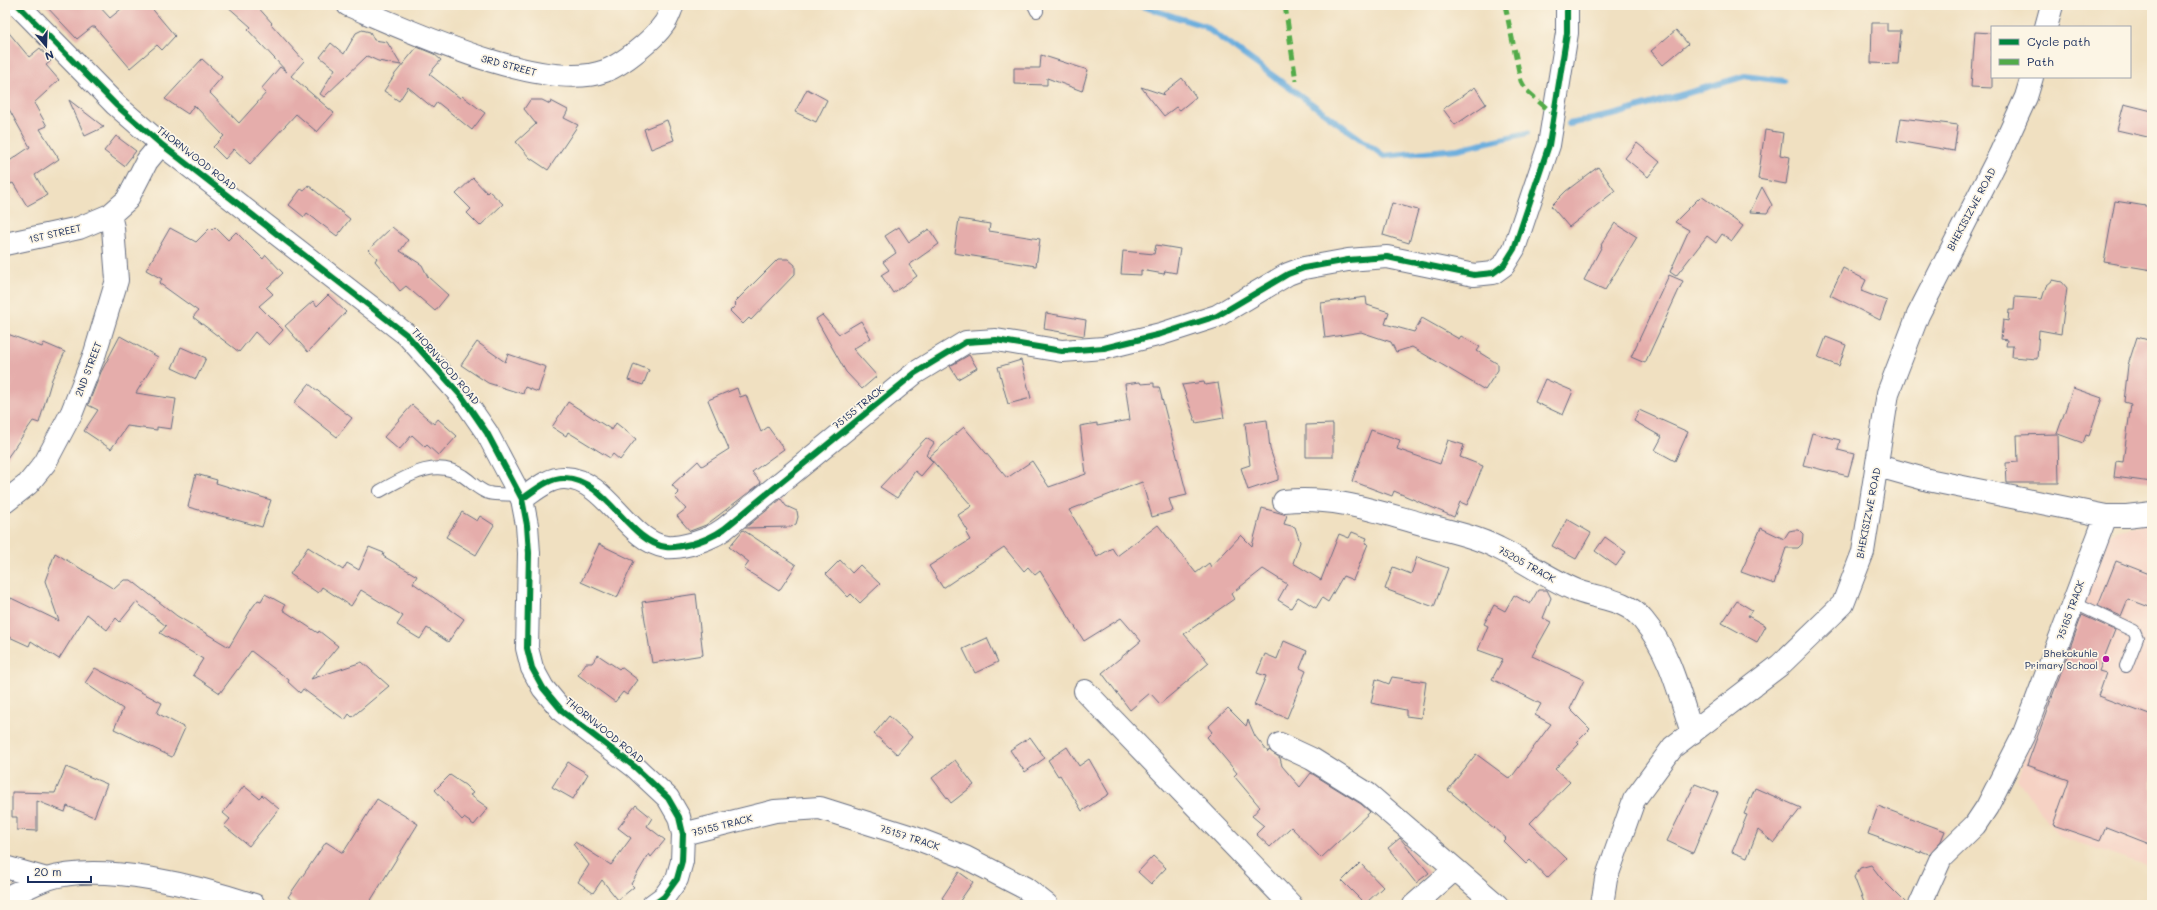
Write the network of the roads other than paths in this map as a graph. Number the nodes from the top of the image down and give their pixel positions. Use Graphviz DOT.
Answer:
graph roads {
  1 [pos="18,5"];
  2 [pos="348,5"];
  3 [pos="673,5"];
  4 [pos="1567,5"];
  5 [pos="2052,5"];
  6 [pos="2046,26"];
  7 [pos="2032,78"];
  8 [pos="161,144"];
  9 [pos="110,215"];
  10 [pos="5,244"];
  11 [pos="1878,466"];
  12 [pos="380,491"];
  13 [pos="521,497"];
  14 [pos="1284,501"];
  15 [pos="5,502"];
  16 [pos="2152,514"];
  17 [pos="2106,516"];
  18 [pos="2073,602"];
  19 [pos="2126,666"];
  20 [pos="1085,691"];
  21 [pos="1692,733"];
  22 [pos="1280,744"];
  23 [pos="761,815"];
  24 [pos="683,834"];
  25 [pos="5,867"];
  26 [pos="1455,869"];
  27 [pos="47,879"];
  28 [pos="5,898"];
  29 [pos="254,905"];
  30 [pos="653,905"];
  31 [pos="1047,905"];
  32 [pos="1291,905"];
  33 [pos="1414,905"];
  34 [pos="1497,905"];
  35 [pos="1602,905"];
  36 [pos="1920,905"];
  1 -- 8 [label="street, THORNWOOD ROAD"];
  2 -- 3 [label="street, 3RD STREET"];
  4 -- 13 [label="street, 75155 TRACK"];
  5 -- 6 [label="street"];
  7 -- 11 [label="street, BHEKISIZWE ROAD"];
  8 -- 9 [label="street, 1ST STREET"];
  8 -- 13 [label="street, THORNWOOD ROAD"];
  9 -- 10 [label="street, 1ST STREET"];
  9 -- 15 [label="street, 2ND STREET"];
  11 -- 17 [label="street"];
  11 -- 21 [label="street, BHEKISIZWE ROAD"];
  12 -- 13 [label="lane"];
  13 -- 24 [label="street, THORNWOOD ROAD"];
  14 -- 21 [label="street, 75205 TRACK"];
  16 -- 17 [label="street"];
  17 -- 18 [label="street, 75165 TRACK"];
  18 -- 19 [label="lane"];
  18 -- 36 [label="street, 75165 TRACK"];
  20 -- 32 [label="street"];
  21 -- 35 [label="street, BHEKISIZWE ROAD"];
  22 -- 26 [label="street"];
  23 -- 24 [label="street, 75155 TRACK"];
  23 -- 31 [label="street, 75157 TRACK"];
  24 -- 30 [label="street, THORNWOOD ROAD"];
  25 -- 27 [label="street"];
  26 -- 33 [label="street"];
  26 -- 34 [label="street"];
  27 -- 28 [label="street"];
  27 -- 29 [label="street"];
}
